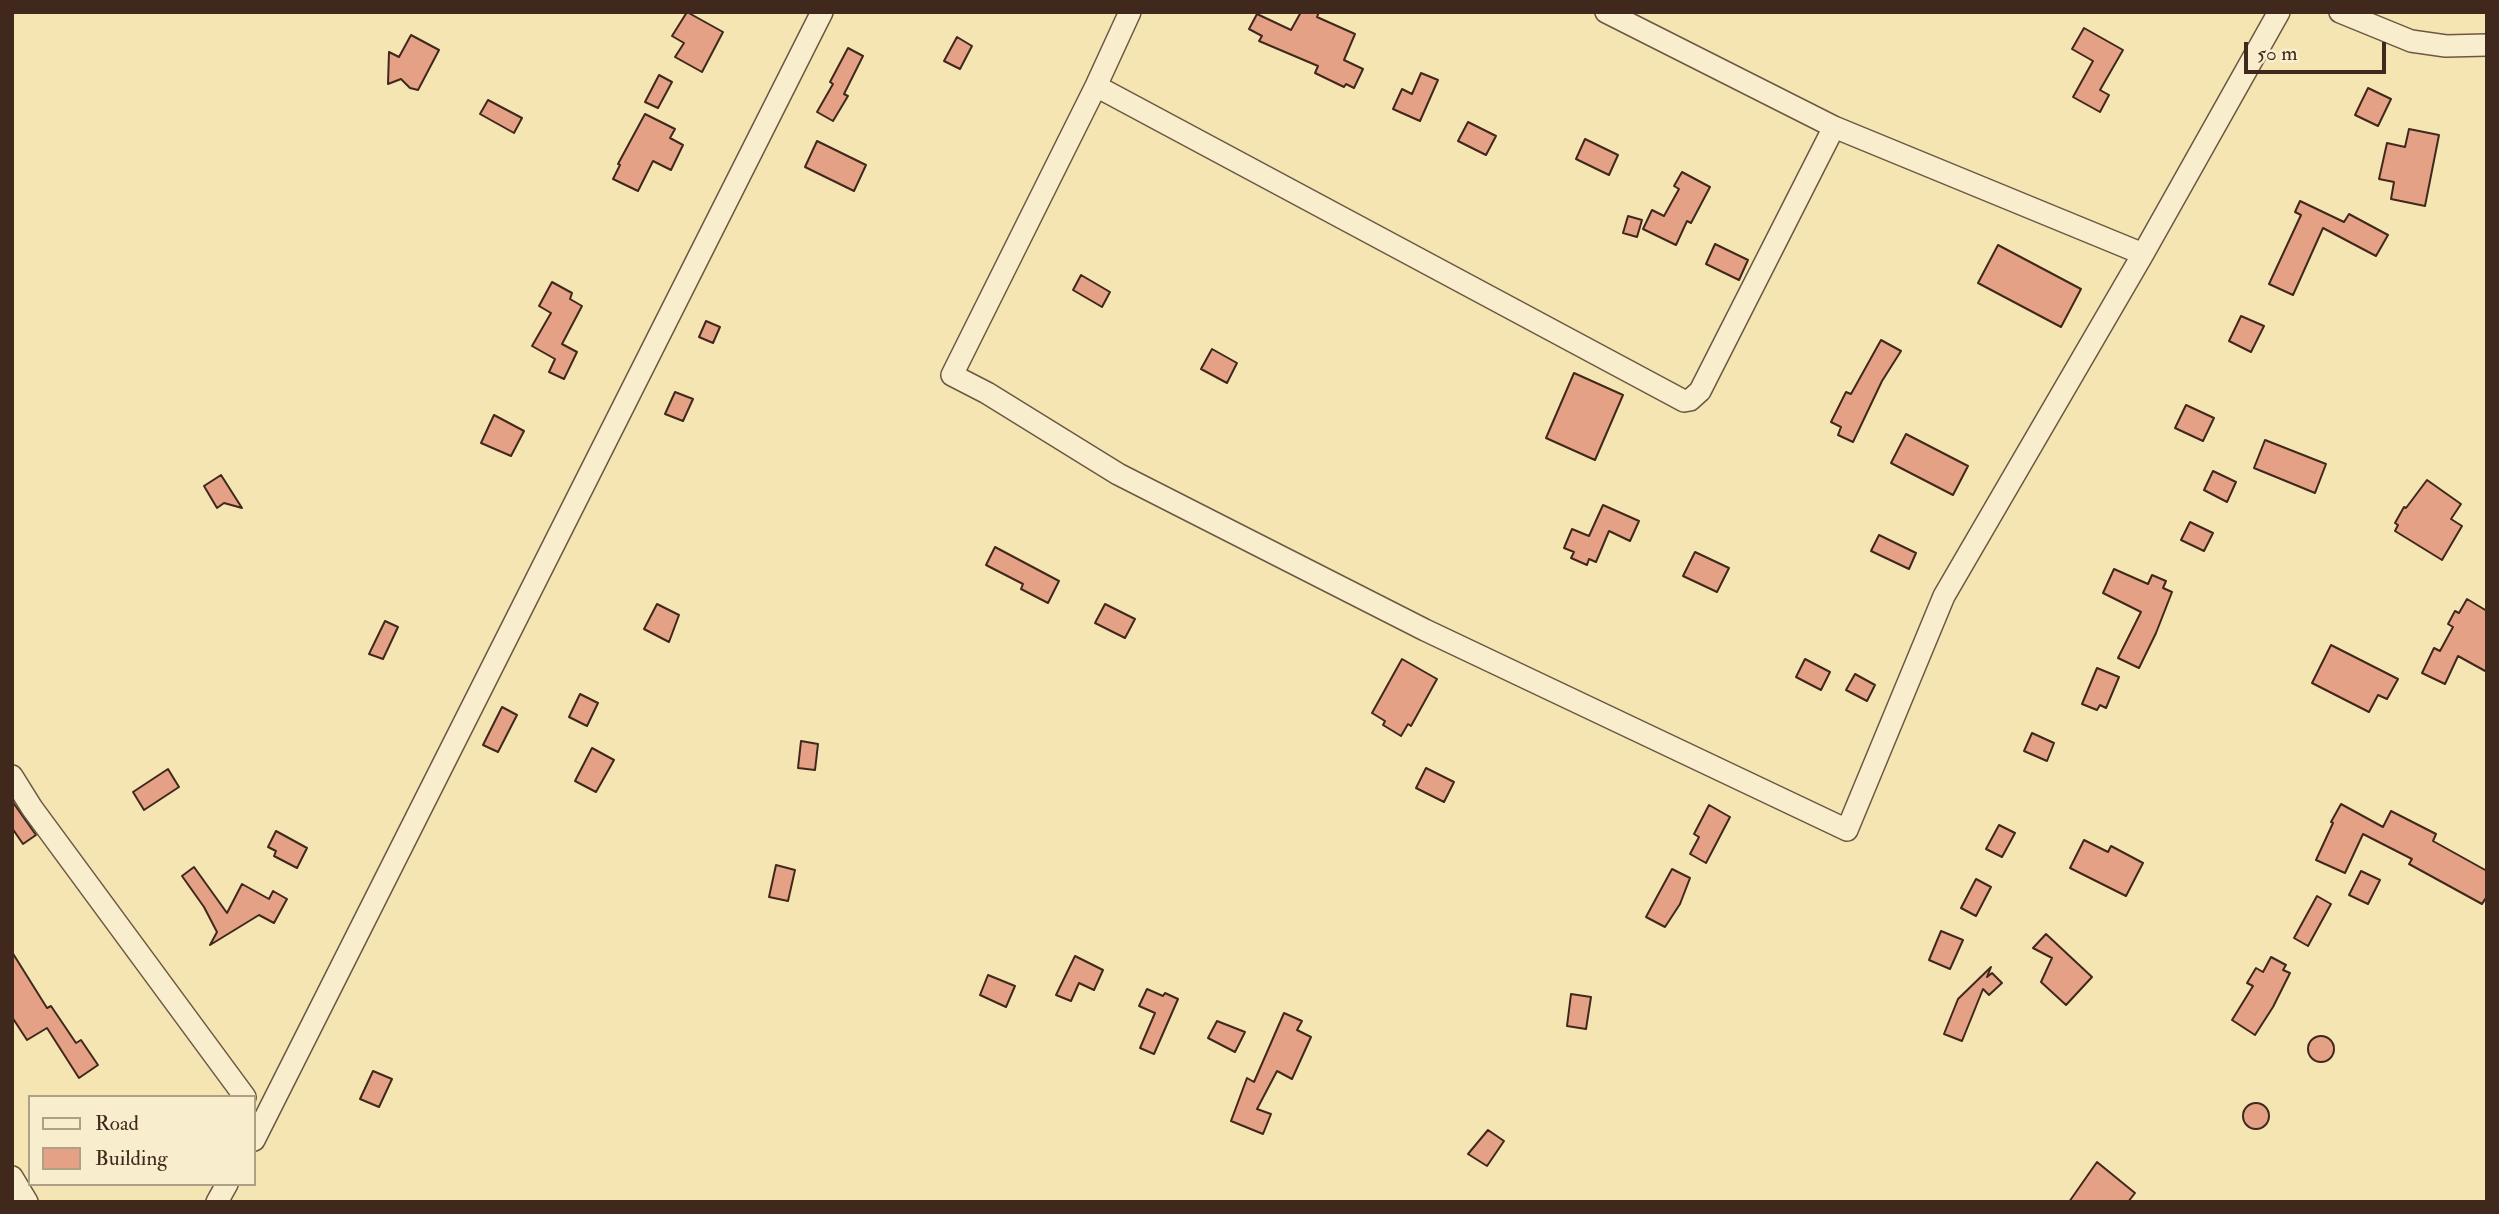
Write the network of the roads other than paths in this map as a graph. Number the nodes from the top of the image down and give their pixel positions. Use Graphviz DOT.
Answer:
graph roads {
  1 [pos="822,12"];
  2 [pos="1130,12"];
  3 [pos="1606,12"];
  4 [pos="2278,12"];
  5 [pos="2340,12"];
  6 [pos="2487,46"];
  7 [pos="1096,86"];
  8 [pos="1834,127"];
  9 [pos="2143,254"];
  10 [pos="12,776"];
  11 [pos="244,1095"];
  12 [pos="257,1124"];
  13 [pos="12,1177"];
  14 [pos="226,1186"];
  15 [pos="27,1202"];
  16 [pos="217,1202"];
  1 -- 12 [label="street"];
  2 -- 7 [label="street"];
  3 -- 8 [label="street"];
  4 -- 9 [label="street"];
  5 -- 6 [label="street"];
  7 -- 8 [label="street"];
  7 -- 9 [label="street"];
  8 -- 9 [label="street"];
  10 -- 11 [label="street"];
  13 -- 15 [label="street"];
  14 -- 16 [label="street"];
}
